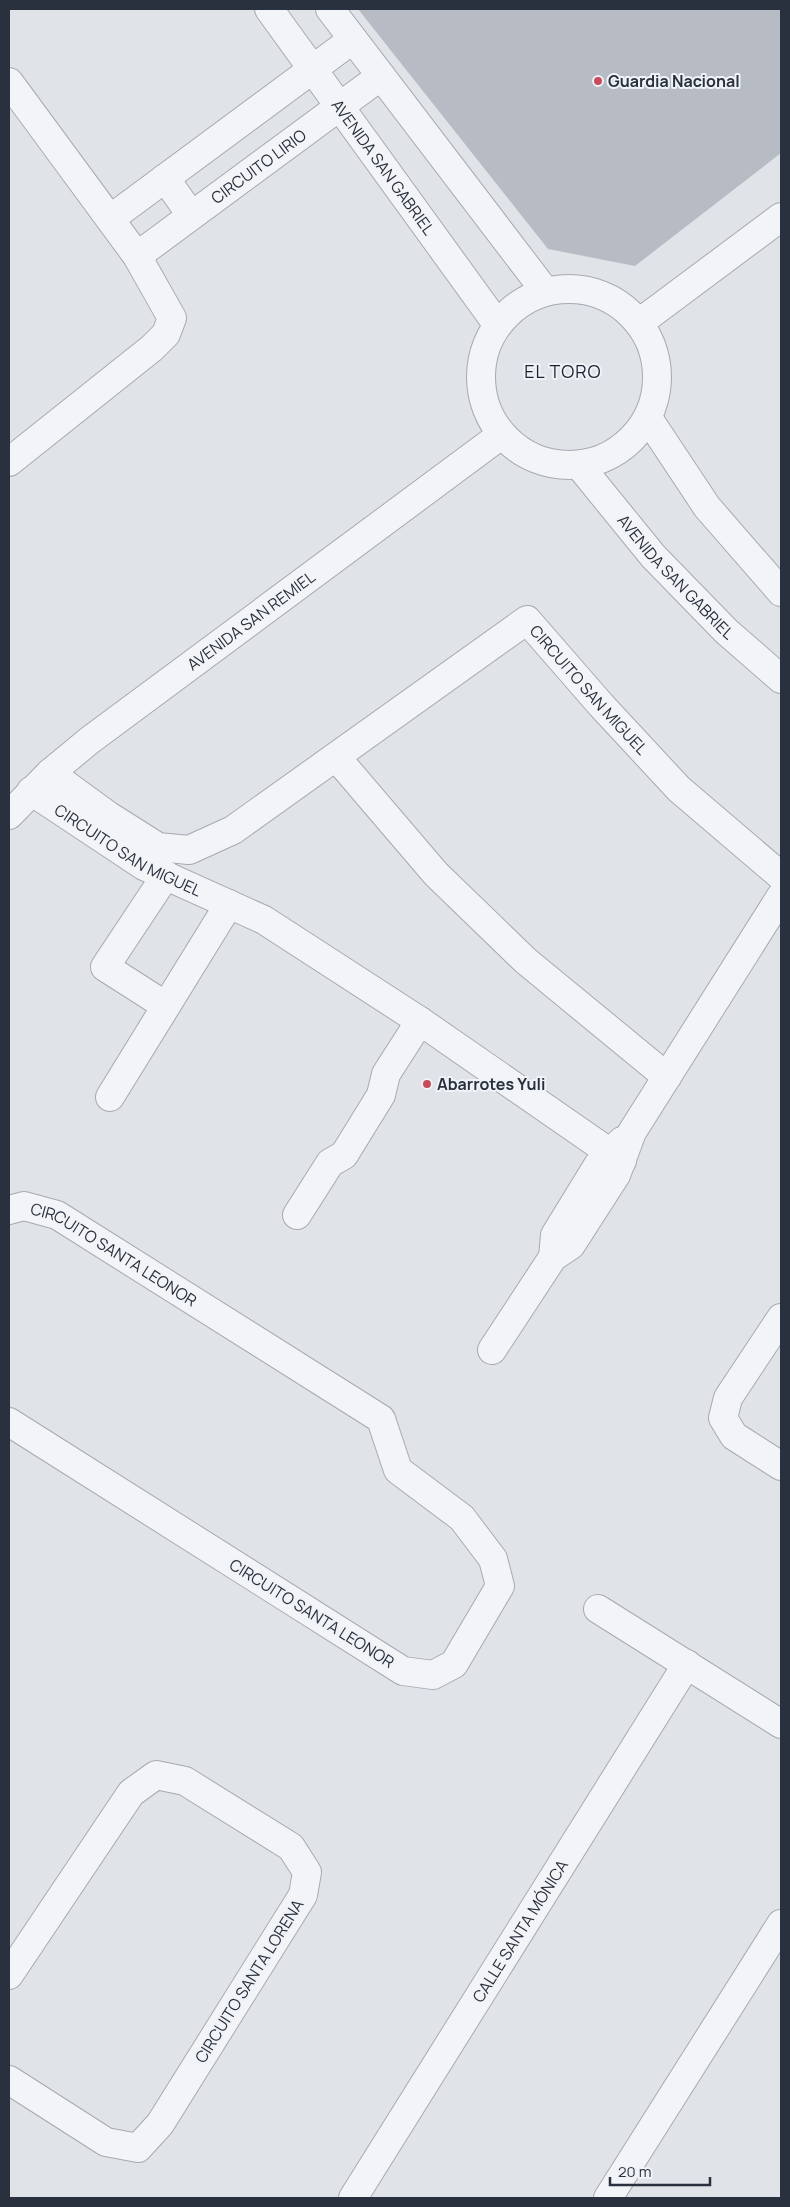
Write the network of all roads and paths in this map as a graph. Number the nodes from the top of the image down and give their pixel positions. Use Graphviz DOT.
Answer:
graph roads {
  1 [pos="269,9"];
  2 [pos="330,9"];
  3 [pos="352,40"];
  4 [pos="314,68"];
  5 [pos="381,76"];
  6 [pos="9,82"];
  7 [pos="340,107"];
  8 [pos="165,178"];
  9 [pos="191,215"];
  10 [pos="781,217"];
  11 [pos="110,219"];
  12 [pos="137,256"];
  13 [pos="546,291"];
  14 [pos="639,323"];
  15 [pos="497,324"];
  16 [pos="648,418"];
  17 [pos="501,435"];
  18 [pos="9,462"];
  19 [pos="579,465"];
  20 [pos="781,592"];
  21 [pos="781,679"];
  22 [pos="336,757"];
  23 [pos="40,782"];
  24 [pos="9,815"];
  25 [pos="166,875"];
  26 [pos="781,876"];
  27 [pos="781,896"];
  28 [pos="228,904"];
  29 [pos="166,1006"];
  30 [pos="420,1021"];
  31 [pos="667,1077"];
  32 [pos="110,1097"];
  33 [pos="616,1156"];
  34 [pos="9,1210"];
  35 [pos="297,1215"];
  36 [pos="781,1318"];
  37 [pos="492,1350"];
  38 [pos="9,1422"];
  39 [pos="781,1466"];
  40 [pos="598,1609"];
  41 [pos="687,1664"];
  42 [pos="781,1724"];
  43 [pos="781,1924"];
  44 [pos="9,1975"];
  45 [pos="9,2080"];
  46 [pos="353,2198"];
  47 [pos="608,2198"];
  1 -- 4 [label="street, AVENIDA SAN GABRIEL"];
  2 -- 3 [label="street"];
  3 -- 4 [label="street"];
  3 -- 5 [label="street"];
  4 -- 7 [label="street, AVENIDA SAN GABRIEL"];
  4 -- 8 [label="street"];
  5 -- 7 [label="street, CIRCUITO LIRIO"];
  5 -- 13 [label="street"];
  6 -- 11 [label="street"];
  7 -- 9 [label="street, CIRCUITO LIRIO"];
  7 -- 15 [label="street, AVENIDA SAN GABRIEL"];
  8 -- 9 [label="street"];
  8 -- 11 [label="street"];
  9 -- 12 [label="street, CIRCUITO LIRIO"];
  10 -- 14 [label="street"];
  11 -- 12 [label="street"];
  12 -- 18 [label="street"];
  13 -- 14 [label="street"];
  13 -- 15 [label="street"];
  14 -- 16 [label="street"];
  15 -- 17 [label="street"];
  16 -- 19 [label="street"];
  16 -- 20 [label="street"];
  17 -- 19 [label="street"];
  17 -- 23 [label="street, AVENIDA SAN REMIEL"];
  19 -- 21 [label="street, AVENIDA SAN GABRIEL"];
  22 -- 23 [label="street, CIRCUITO SAN MIGUEL"];
  22 -- 26 [label="street, CIRCUITO SAN MIGUEL"];
  22 -- 31 [label="street"];
  23 -- 24 [label="street, AVENIDA SAN REMIEL"];
  23 -- 25 [label="street, CIRCUITO SAN MIGUEL"];
  25 -- 28 [label="street, CIRCUITO SAN MIGUEL"];
  25 -- 29 [label="street"];
  27 -- 31 [label="street"];
  28 -- 29 [label="street"];
  28 -- 30 [label="street, CIRCUITO SAN MIGUEL"];
  29 -- 32 [label="street"];
  30 -- 33 [label="street, CIRCUITO SAN MIGUEL"];
  30 -- 35 [label="street"];
  31 -- 33 [label="street"];
  33 -- 37 [label="street"];
  34 -- 38 [label="street, CIRCUITO SANTA LEONOR"];
  36 -- 39 [label="street"];
  40 -- 41 [label="street"];
  41 -- 42 [label="street"];
  41 -- 46 [label="street, CALLE SANTA MÓNICA"];
  43 -- 47 [label="street"];
  44 -- 45 [label="street, CIRCUITO SANTA LORENA"];
}
